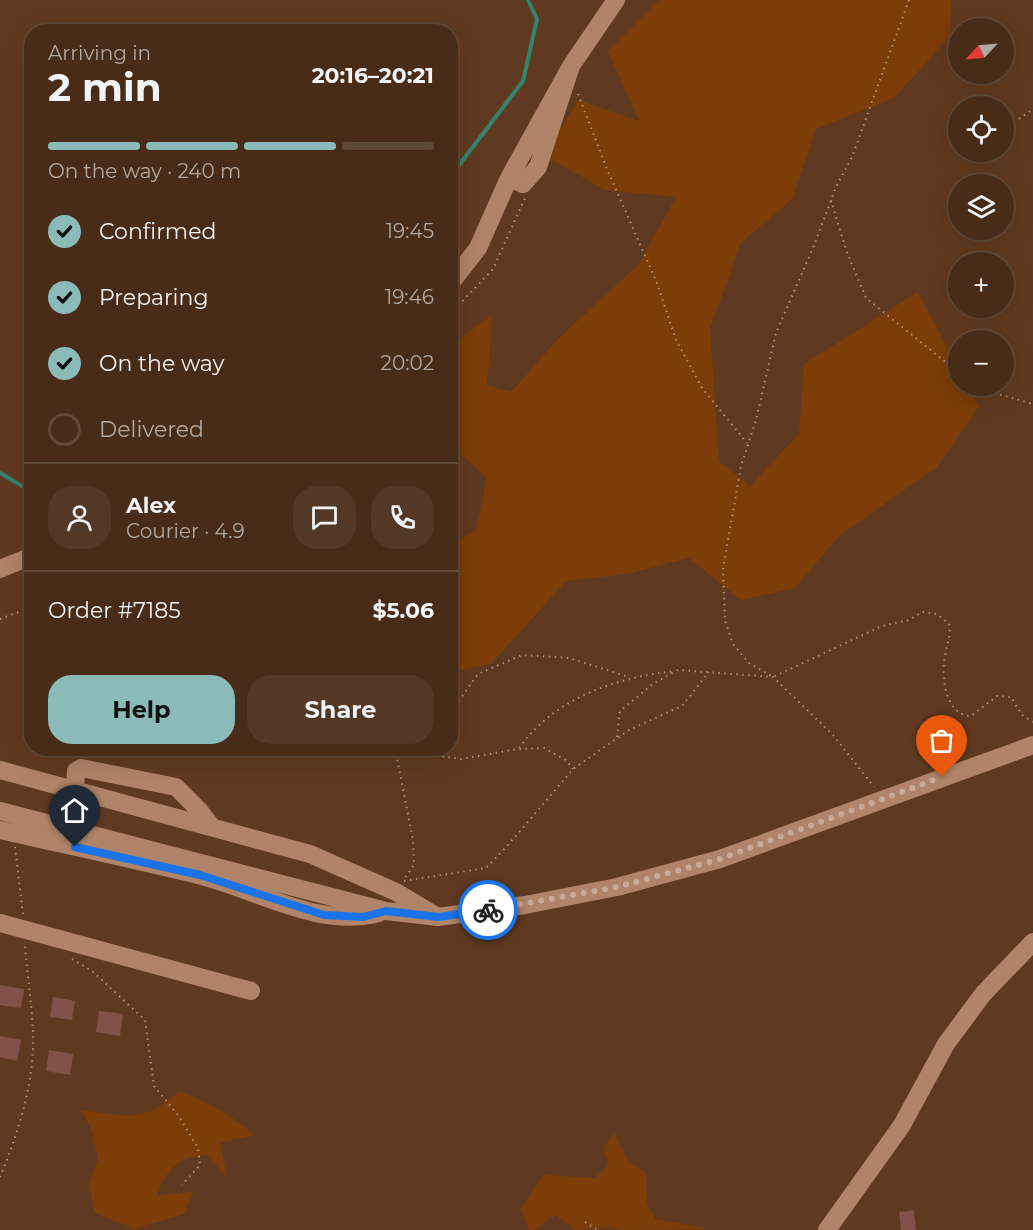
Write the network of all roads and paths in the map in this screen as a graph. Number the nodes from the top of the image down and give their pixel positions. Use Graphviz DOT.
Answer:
graph roads {
  1 [pos="616,0"];
  2 [pos="909,0"];
  3 [pos="578,93"];
  4 [pos="1033,109"];
  5 [pos="1020,119"];
  6 [pos="526,196"];
  7 [pos="831,200"];
  8 [pos="458,274"];
  9 [pos="458,307"];
  10 [pos="948,364"];
  11 [pos="1005,396"];
  12 [pos="1033,404"];
  13 [pos="747,443"];
  14 [pos="24,559"];
  15 [pos="0,569"];
  16 [pos="24,610"];
  17 [pos="0,619"];
  18 [pos="678,670"];
  19 [pos="709,672"];
  20 [pos="629,677"];
  21 [pos="773,677"];
  22 [pos="458,702"];
  23 [pos="1033,722"];
  24 [pos="617,738"];
  25 [pos="1033,745"];
  26 [pos="518,749"];
  27 [pos="396,756"];
  28 [pos="425,756"];
  29 [pos="433,758"];
  30 [pos="443,758"];
  31 [pos="573,769"];
  32 [pos="0,770"];
  33 [pos="75,789"];
  34 [pos="883,799"];
  35 [pos="0,812"];
  36 [pos="212,827"];
  37 [pos="6,831"];
  38 [pos="400,886"];
  39 [pos="386,911"];
  40 [pos="438,917"];
  41 [pos="0,923"];
  42 [pos="24,929"];
  43 [pos="1033,942"];
  44 [pos="63,953"];
  45 [pos="251,991"];
  46 [pos="0,1178"];
  47 [pos="182,1185"];
  48 [pos="585,1221"];
  49 [pos="598,1230"];
  50 [pos="827,1230"];
  1 -- 8 [label="street"];
  2 -- 7 [label="path"];
  3 -- 13 [label="path"];
  4 -- 5 [label="path"];
  6 -- 9 [label="path"];
  7 -- 10 [label="path"];
  7 -- 13 [label="path"];
  11 -- 12 [label="path"];
  13 -- 21 [label="path"];
  14 -- 15 [label="street"];
  16 -- 17 [label="path"];
  18 -- 19 [label="path"];
  18 -- 20 [label="path"];
  18 -- 24 [label="path"];
  19 -- 21 [label="path"];
  19 -- 24 [label="path"];
  20 -- 22 [label="path"];
  20 -- 26 [label="path"];
  21 -- 23 [label="path"];
  21 -- 34 [label="path"];
  24 -- 31 [label="path"];
  25 -- 34 [label="street"];
  26 -- 30 [label="path"];
  26 -- 31 [label="path"];
  27 -- 38 [label="path"];
  28 -- 29 [label="path"];
  29 -- 30 [label="path"];
  31 -- 38 [label="path"];
  32 -- 33 [label="street"];
  33 -- 36 [label="street"];
  33 -- 36 [label="street"];
  34 -- 40 [label="street"];
  35 -- 39 [label="street"];
  36 -- 38 [label="street"];
  37 -- 39 [label="street"];
  37 -- 42 [label="path"];
  38 -- 40 [label="street"];
  39 -- 40 [label="street"];
  41 -- 42 [label="street"];
  42 -- 45 [label="street"];
  42 -- 46 [label="path"];
  43 -- 50 [label="street"];
  44 -- 47 [label="path"];
  48 -- 49 [label="path"];
}
